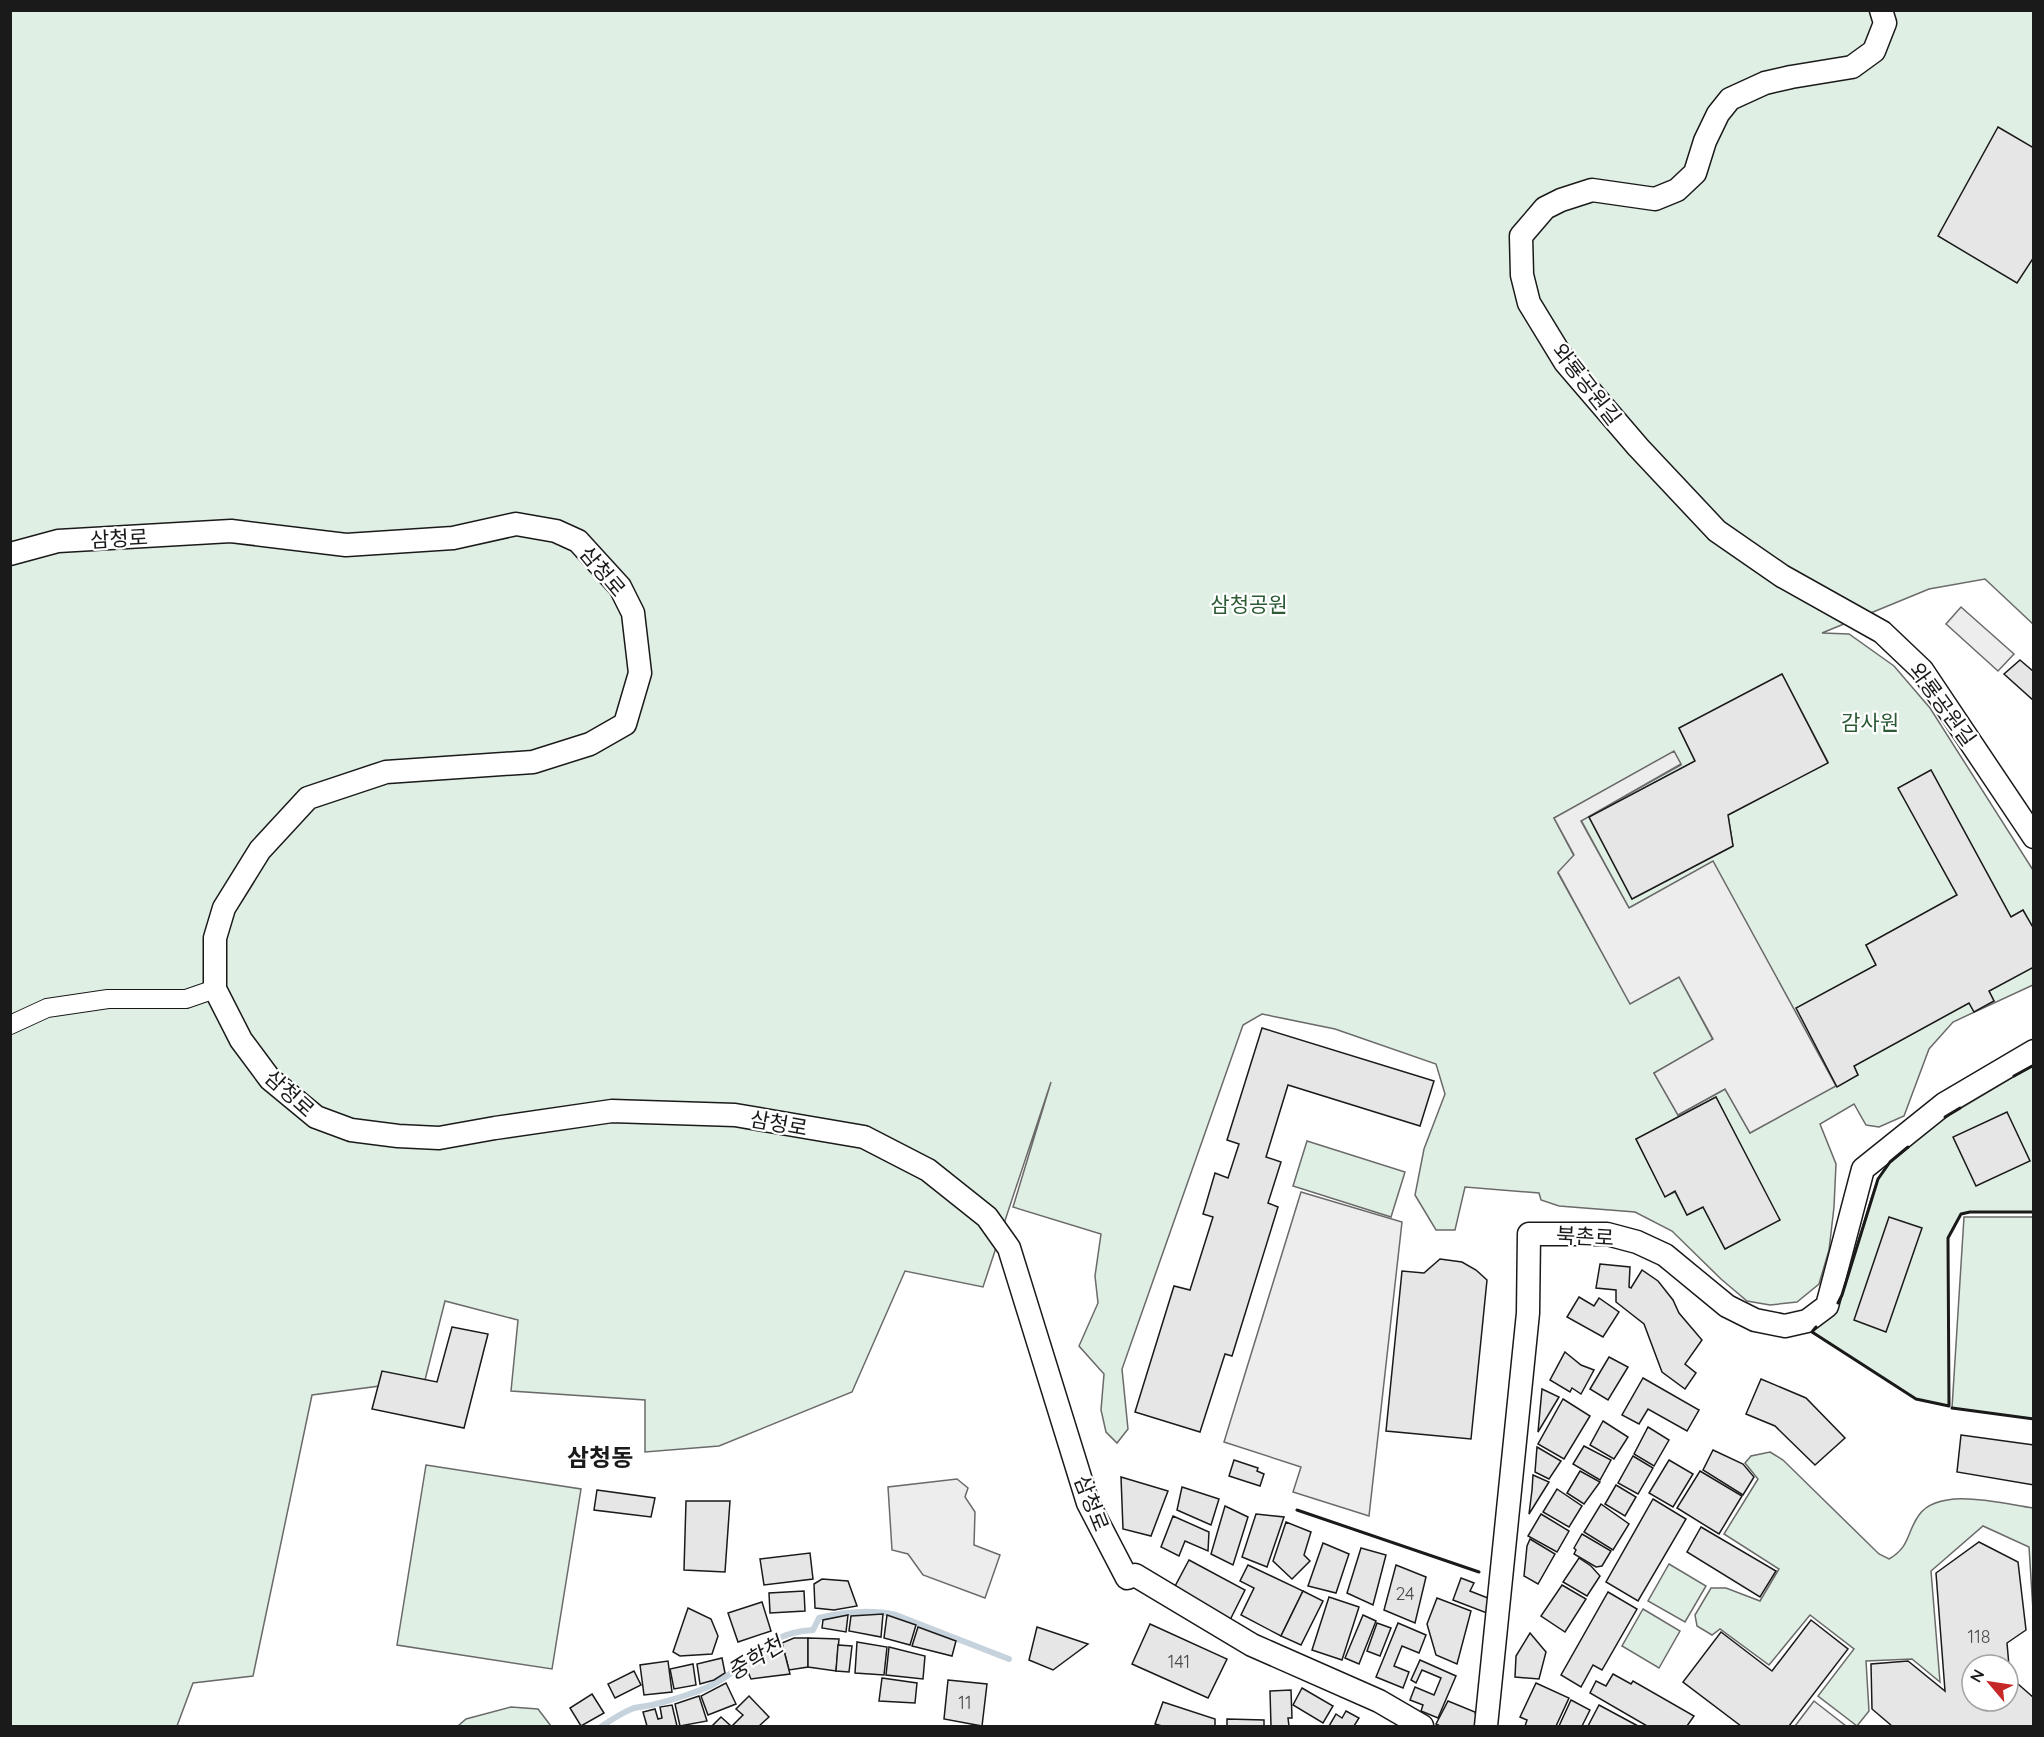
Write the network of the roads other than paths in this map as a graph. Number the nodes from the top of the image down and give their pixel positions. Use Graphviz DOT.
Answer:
graph roads {
  1 [pos="1881,10"];
  2 [pos="10,554"];
  3 [pos="2034,837"];
  4 [pos="215,989"];
  5 [pos="10,1025"];
  6 [pos="2034,1051"];
  7 [pos="1422,1726"];
  8 [pos="1486,1726"];
  1 -- 3 [label="street, 와룡공원길"];
  2 -- 4 [label="street, 삼청로"];
  4 -- 5 [label="street"];
  4 -- 7 [label="street, 삼청로"];
  6 -- 8 [label="street, 북촌로"];
}
